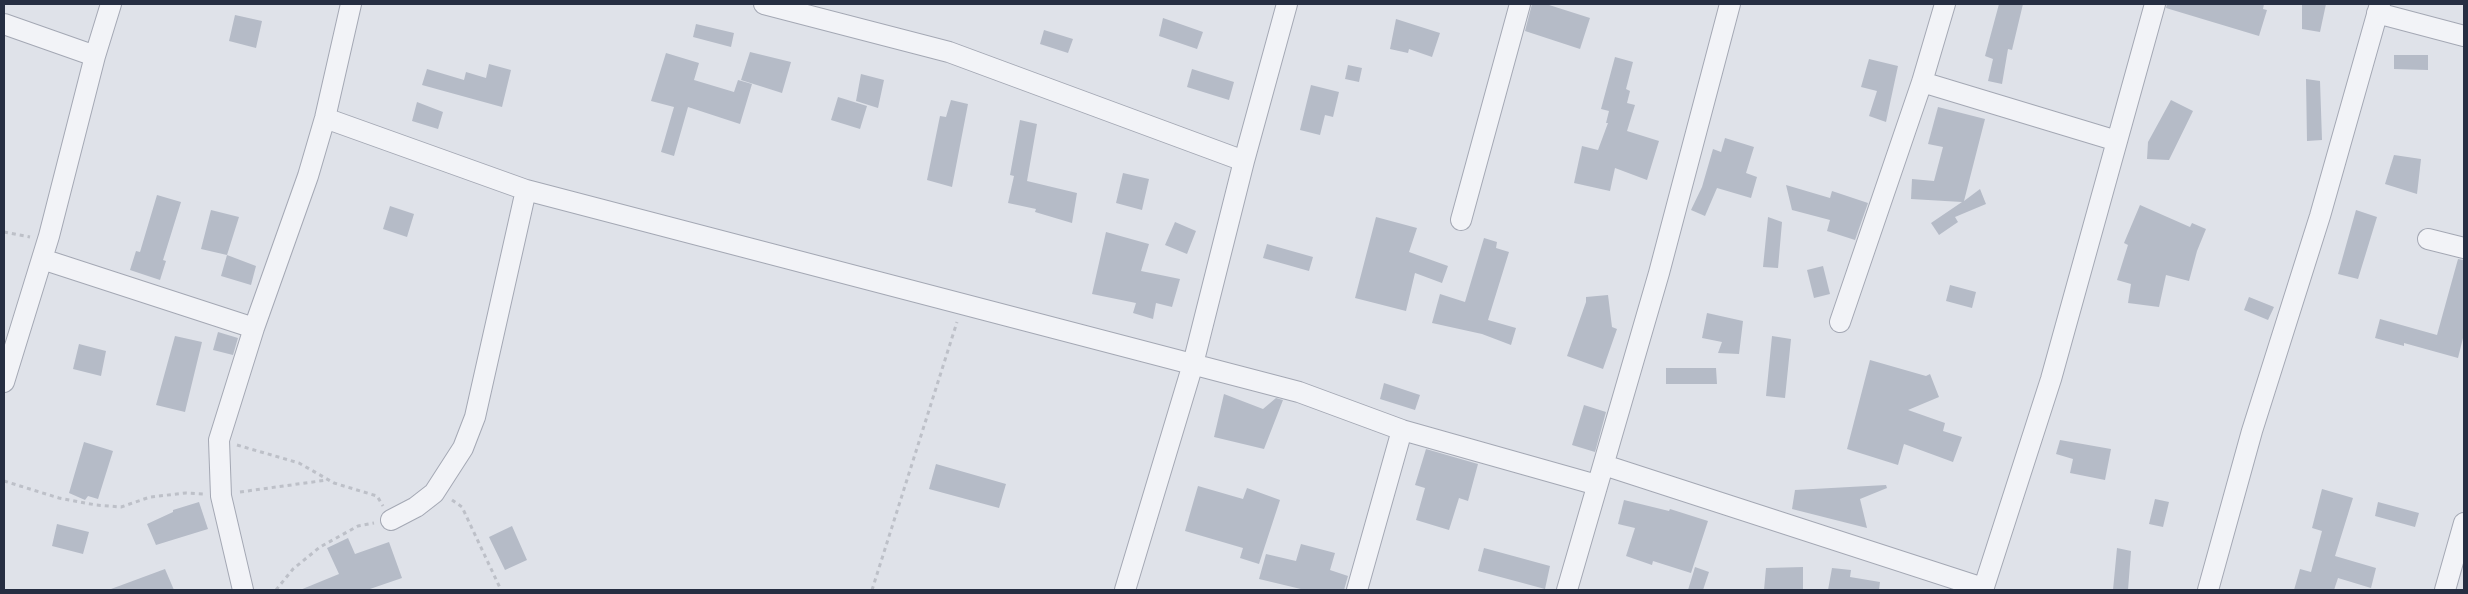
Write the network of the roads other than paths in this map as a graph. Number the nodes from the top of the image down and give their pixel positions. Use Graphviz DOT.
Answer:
graph roads {
  1 [pos="111,4"];
  2 [pos="351,4"];
  3 [pos="764,4"];
  4 [pos="1287,4"];
  5 [pos="1520,4"];
  6 [pos="1730,4"];
  7 [pos="1944,4"];
  8 [pos="2155,4"];
  9 [pos="2378,9"];
  10 [pos="4,24"];
  11 [pos="2464,36"];
  12 [pos="94,56"];
  13 [pos="1922,82"];
  14 [pos="325,118"];
  15 [pos="2117,142"];
  16 [pos="1244,161"];
  17 [pos="526,190"];
  18 [pos="1461,220"];
  19 [pos="2428,239"];
  20 [pos="2464,248"];
  21 [pos="42,259"];
  22 [pos="1840,322"];
  23 [pos="254,328"];
  24 [pos="1193,364"];
  25 [pos="4,382"];
  26 [pos="1402,430"];
  27 [pos="1604,466"];
  28 [pos="1597,485"];
  29 [pos="391,520"];
  30 [pos="2464,523"];
  31 [pos="1983,589"];
  32 [pos="243,590"];
  33 [pos="1125,590"];
  34 [pos="1357,590"];
  35 [pos="1567,590"];
  36 [pos="2208,590"];
  37 [pos="2445,590"];
  1 -- 12 [label="street"];
  2 -- 14 [label="street"];
  3 -- 16 [label="street"];
  4 -- 16 [label="street"];
  5 -- 18 [label="street"];
  6 -- 27 [label="street"];
  7 -- 13 [label="street"];
  8 -- 15 [label="street"];
  9 -- 11 [label="street"];
  9 -- 36 [label="street"];
  10 -- 12 [label="street"];
  12 -- 21 [label="street"];
  13 -- 15 [label="street"];
  13 -- 22 [label="street"];
  14 -- 17 [label="street"];
  14 -- 23 [label="street"];
  15 -- 31 [label="street"];
  16 -- 24 [label="street"];
  17 -- 24 [label="street"];
  17 -- 29 [label="street"];
  19 -- 20 [label="street"];
  21 -- 23 [label="street"];
  21 -- 25 [label="street"];
  23 -- 32 [label="street"];
  24 -- 26 [label="street"];
  24 -- 33 [label="street"];
  26 -- 28 [label="street"];
  26 -- 34 [label="street"];
  27 -- 28 [label="street"];
  27 -- 31 [label="street"];
  28 -- 35 [label="street"];
  30 -- 37 [label="street"];
}
